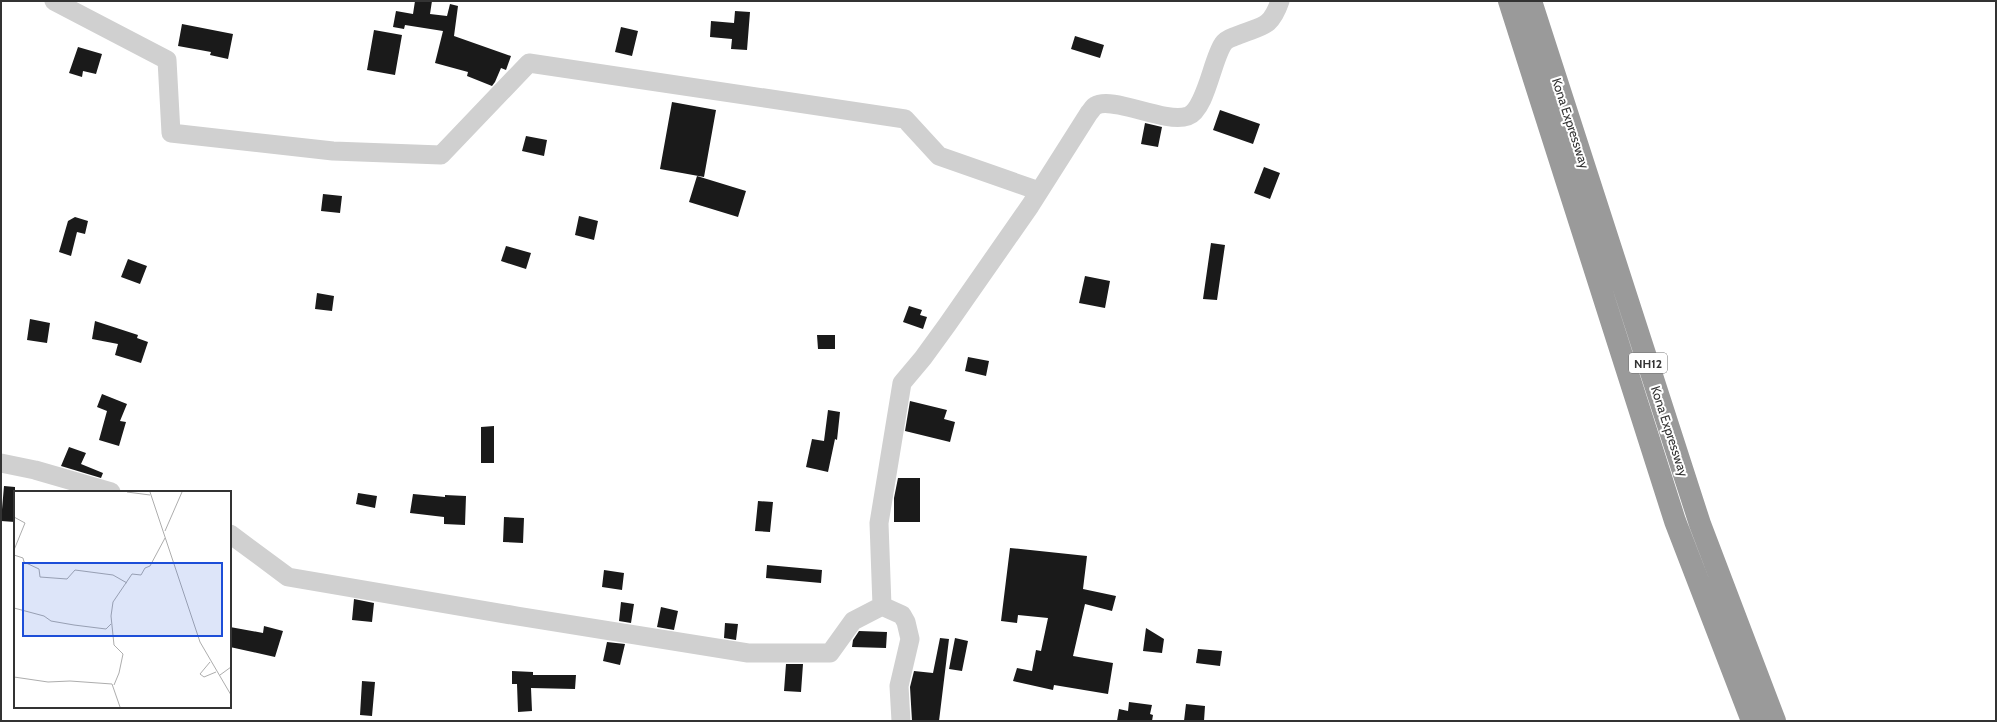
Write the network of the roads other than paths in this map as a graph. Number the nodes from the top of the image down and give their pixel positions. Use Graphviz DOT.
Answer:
graph roads {
  1 [pos="54,1"];
  2 [pos="1280,1"];
  3 [pos="1509,1"];
  4 [pos="1531,1"];
  5 [pos="1039,192"];
  6 [pos="1,463"];
  7 [pos="108,491"];
  8 [pos="231,535"];
  9 [pos="882,606"];
  10 [pos="901,721"];
  11 [pos="1752,721"];
  12 [pos="1774,721"];
  1 -- 5 [label="street"];
  2 -- 5 [label="street"];
  3 -- 11 [label="highway, Kona Expressway / NH12"];
  4 -- 12 [label="highway, Kona Expressway / NH12"];
  5 -- 9 [label="street"];
  6 -- 7 [label="street"];
  8 -- 9 [label="street"];
  9 -- 10 [label="street"];
}
